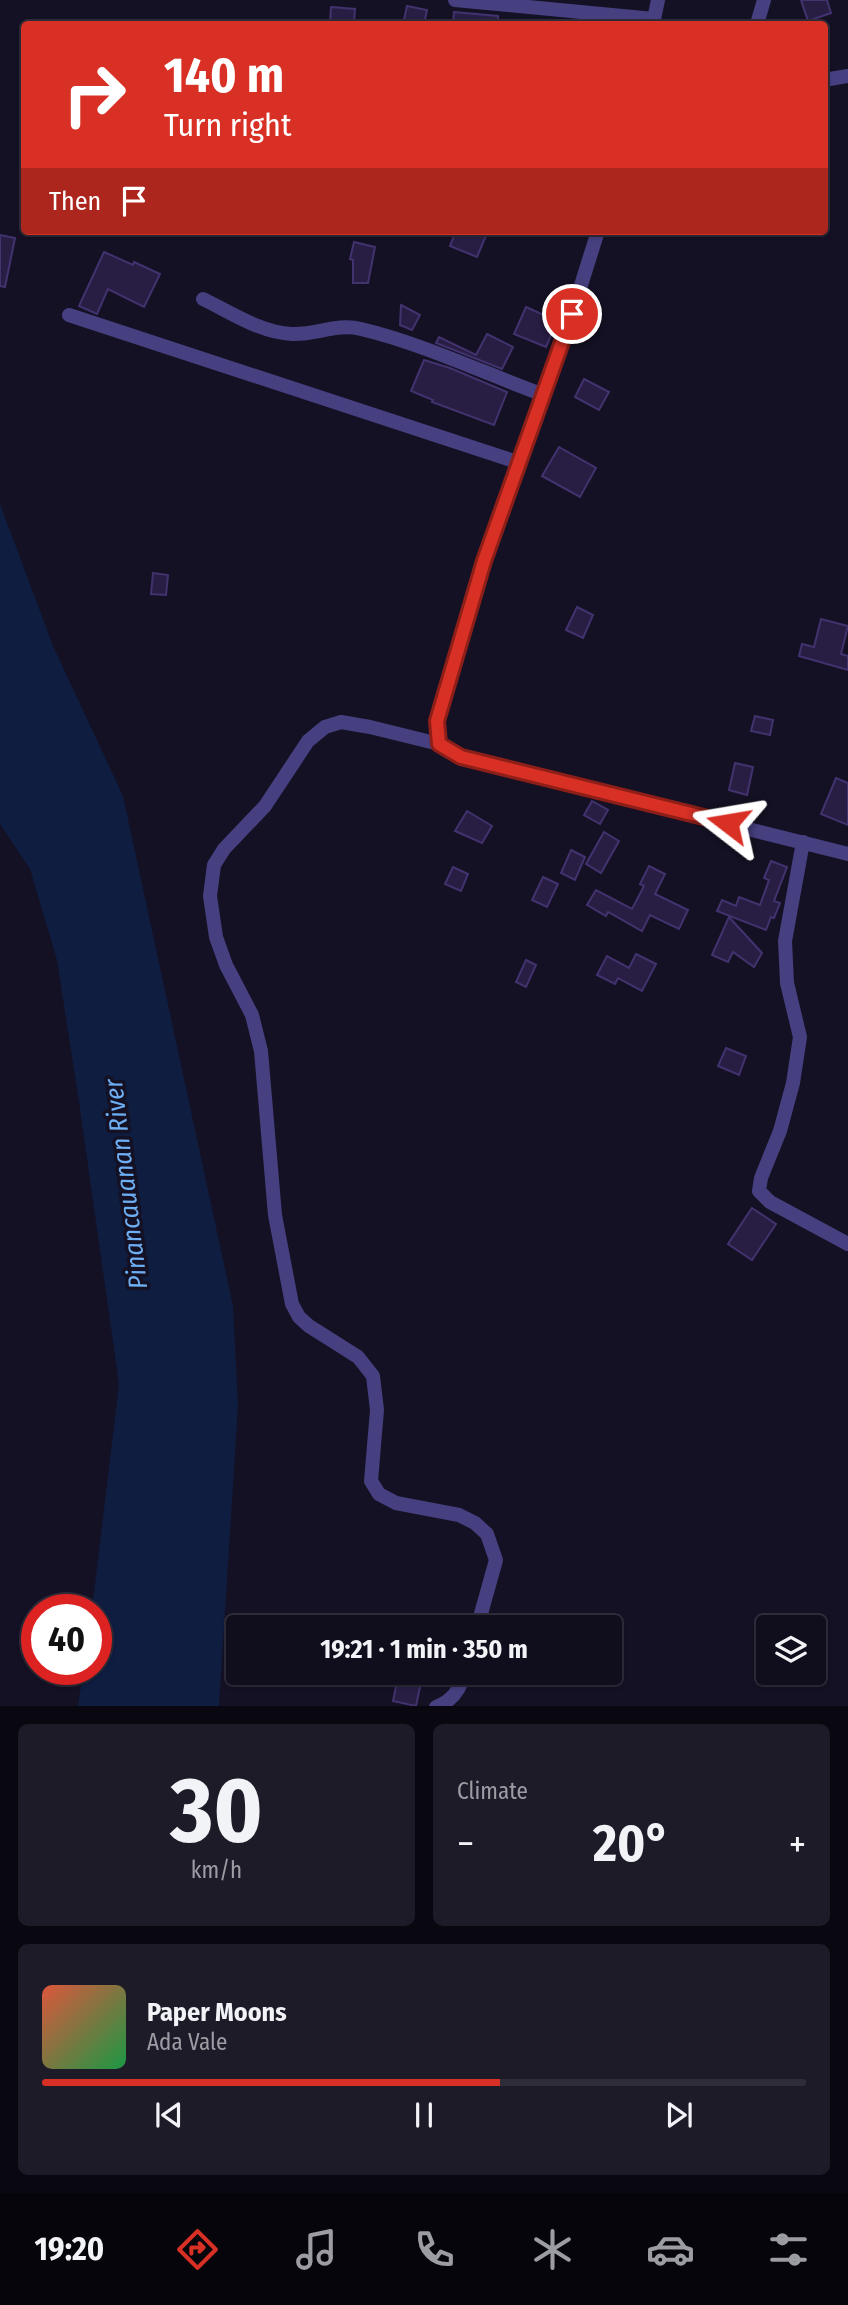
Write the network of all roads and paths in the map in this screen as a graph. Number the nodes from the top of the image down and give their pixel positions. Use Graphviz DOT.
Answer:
graph roads {
  1 [pos="455,0"];
  2 [pos="658,0"];
  3 [pos="764,0"];
  4 [pos="644,21"];
  5 [pos="653,21"];
  6 [pos="758,21"];
  7 [pos="848,76"];
  8 [pos="828,79"];
  9 [pos="597,235"];
  10 [pos="203,299"];
  11 [pos="69,315"];
  12 [pos="544,396"];
  13 [pos="520,463"];
  14 [pos="439,744"];
  15 [pos="803,842"];
  16 [pos="848,854"];
  17 [pos="848,1244"];
  18 [pos="481,1615"];
  19 [pos="461,1685"];
  20 [pos="436,1706"];
  1 -- 4 [label="street"];
  2 -- 5 [label="street"];
  3 -- 6 [label="street"];
  7 -- 8 [label="street"];
  9 -- 12 [label="street"];
  10 -- 12 [label="street"];
  11 -- 13 [label="street"];
  12 -- 13 [label="street"];
  13 -- 14 [label="street"];
  14 -- 15 [label="street"];
  14 -- 18 [label="street"];
  15 -- 16 [label="street"];
  15 -- 17 [label="street"];
  19 -- 20 [label="street"];
}
